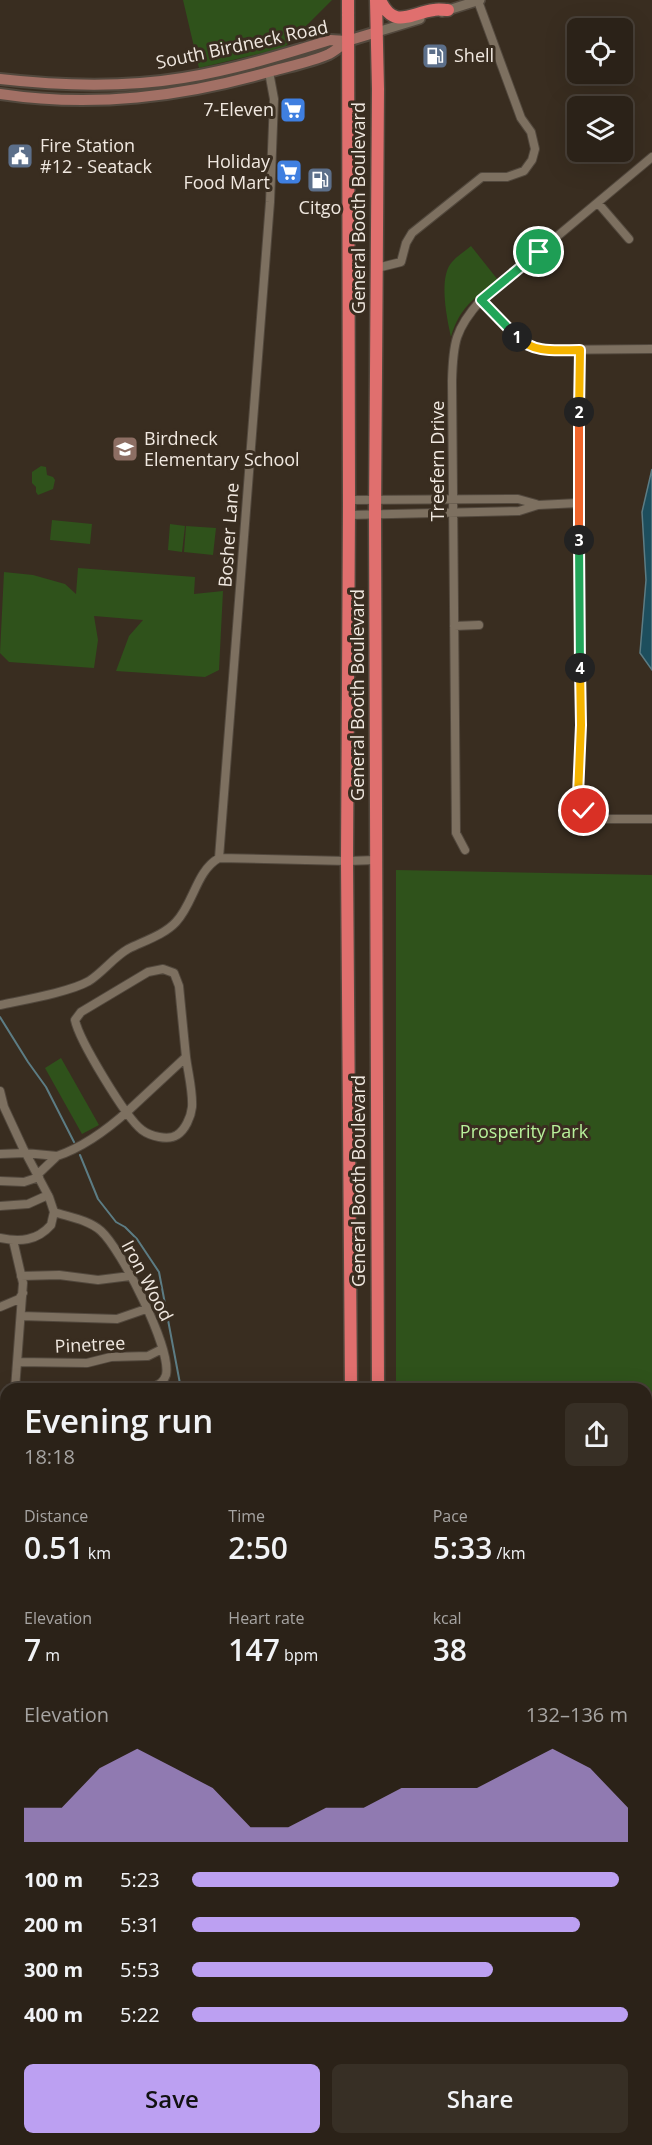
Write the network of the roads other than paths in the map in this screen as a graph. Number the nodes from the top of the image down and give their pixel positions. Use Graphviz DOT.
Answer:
graph roads {
  1 [pos="348,0"];
  2 [pos="378,0"];
  3 [pos="479,0"];
  4 [pos="448,10"];
  5 [pos="378,32"];
  6 [pos="347,41"];
  7 [pos="269,72"];
  8 [pos="0,78"];
  9 [pos="0,94"];
  10 [pos="652,157"];
  11 [pos="598,203"];
  12 [pos="629,239"];
  13 [pos="376,268"];
  14 [pos="481,300"];
  15 [pos="652,349"];
  16 [pos="580,350"];
  17 [pos="349,500"];
  18 [pos="375,500"];
  19 [pos="453,500"];
  20 [pos="578,503"];
  21 [pos="538,505"];
  22 [pos="453,513"];
  23 [pos="349,515"];
  24 [pos="375,515"];
  25 [pos="479,625"];
  26 [pos="454,626"];
  27 [pos="652,819"];
  28 [pos="465,849"];
  29 [pos="219,858"];
  30 [pos="376,860"];
  31 [pos="347,861"];
  32 [pos="0,1005"];
  33 [pos="186,1057"];
  34 [pos="0,1091"];
  35 [pos="125,1113"];
  36 [pos="11,1121"];
  37 [pos="0,1125"];
  38 [pos="26,1153"];
  39 [pos="0,1154"];
  40 [pos="57,1156"];
  41 [pos="38,1176"];
  42 [pos="0,1181"];
  43 [pos="48,1195"];
  44 [pos="0,1206"];
  45 [pos="54,1212"];
  46 [pos="0,1238"];
  47 [pos="13,1240"];
  48 [pos="21,1276"];
  49 [pos="130,1276"];
  50 [pos="23,1293"];
  51 [pos="0,1307"];
  52 [pos="146,1309"];
  53 [pos="21,1316"];
  54 [pos="162,1349"];
  55 [pos="17,1362"];
  56 [pos="17,1383"];
  57 [pos="162,1383"];
  58 [pos="351,1383"];
  59 [pos="378,1383"];
  1 -- 6 [label="highway, General Booth Boulevard"];
  2 -- 4 [label="highway"];
  2 -- 5 [label="highway, General Booth Boulevard"];
  3 -- 4 [label="street, South Birdneck Road"];
  3 -- 13 [label="street"];
  4 -- 5 [label="street, South Birdneck Road"];
  5 -- 6 [label="main road, South Birdneck Road"];
  5 -- 13 [label="highway, General Booth Boulevard"];
  6 -- 7 [label="main road, South Birdneck Road"];
  6 -- 8 [label="main road, South Birdneck Road"];
  6 -- 17 [label="highway, General Booth Boulevard"];
  7 -- 9 [label="main road, South Birdneck Road"];
  7 -- 29 [label="street, Bosher Lane"];
  10 -- 11 [label="street, Treefern Drive"];
  11 -- 12 [label="street"];
  11 -- 14 [label="street, Treefern Drive"];
  13 -- 18 [label="highway, General Booth Boulevard"];
  14 -- 16 [label="street"];
  14 -- 19 [label="street, Treefern Drive"];
  15 -- 16 [label="street"];
  16 -- 20 [label="street"];
  17 -- 18 [label="street"];
  17 -- 23 [label="highway, General Booth Boulevard"];
  18 -- 19 [label="street"];
  18 -- 24 [label="highway, General Booth Boulevard"];
  19 -- 21 [label="street"];
  19 -- 22 [label="street, Treefern Drive"];
  20 -- 21 [label="street"];
  20 -- 27 [label="street"];
  21 -- 22 [label="street"];
  22 -- 24 [label="street"];
  22 -- 26 [label="street, Treefern Drive"];
  23 -- 24 [label="street"];
  23 -- 31 [label="highway, General Booth Boulevard"];
  24 -- 30 [label="highway, General Booth Boulevard"];
  25 -- 26 [label="street"];
  26 -- 28 [label="street, Treefern Drive"];
  29 -- 31 [label="street"];
  29 -- 32 [label="street"];
  30 -- 31 [label="street"];
  30 -- 59 [label="highway, General Booth Boulevard"];
  31 -- 58 [label="highway, General Booth Boulevard"];
  33 -- 35 [label="street"];
  33 -- 35 [label="street"];
  33 -- 35 [label="street"];
  34 -- 36 [label="street"];
  35 -- 40 [label="street"];
  36 -- 37 [label="street"];
  36 -- 38 [label="street"];
  38 -- 39 [label="street"];
  38 -- 40 [label="street"];
  38 -- 41 [label="street"];
  40 -- 41 [label="street"];
  41 -- 42 [label="street"];
  41 -- 43 [label="street"];
  43 -- 44 [label="street"];
  43 -- 45 [label="street"];
  45 -- 47 [label="street"];
  45 -- 49 [label="street, Iron Wood"];
  46 -- 47 [label="street"];
  47 -- 48 [label="street"];
  48 -- 49 [label="street"];
  48 -- 50 [label="street"];
  49 -- 52 [label="street, Iron Wood"];
  50 -- 51 [label="street"];
  50 -- 53 [label="street"];
  52 -- 53 [label="street"];
  52 -- 54 [label="street, Iron Wood"];
  53 -- 55 [label="street"];
  54 -- 55 [label="street, Pinetree"];
  54 -- 57 [label="street, Iron Wood"];
  55 -- 56 [label="street"];
}
